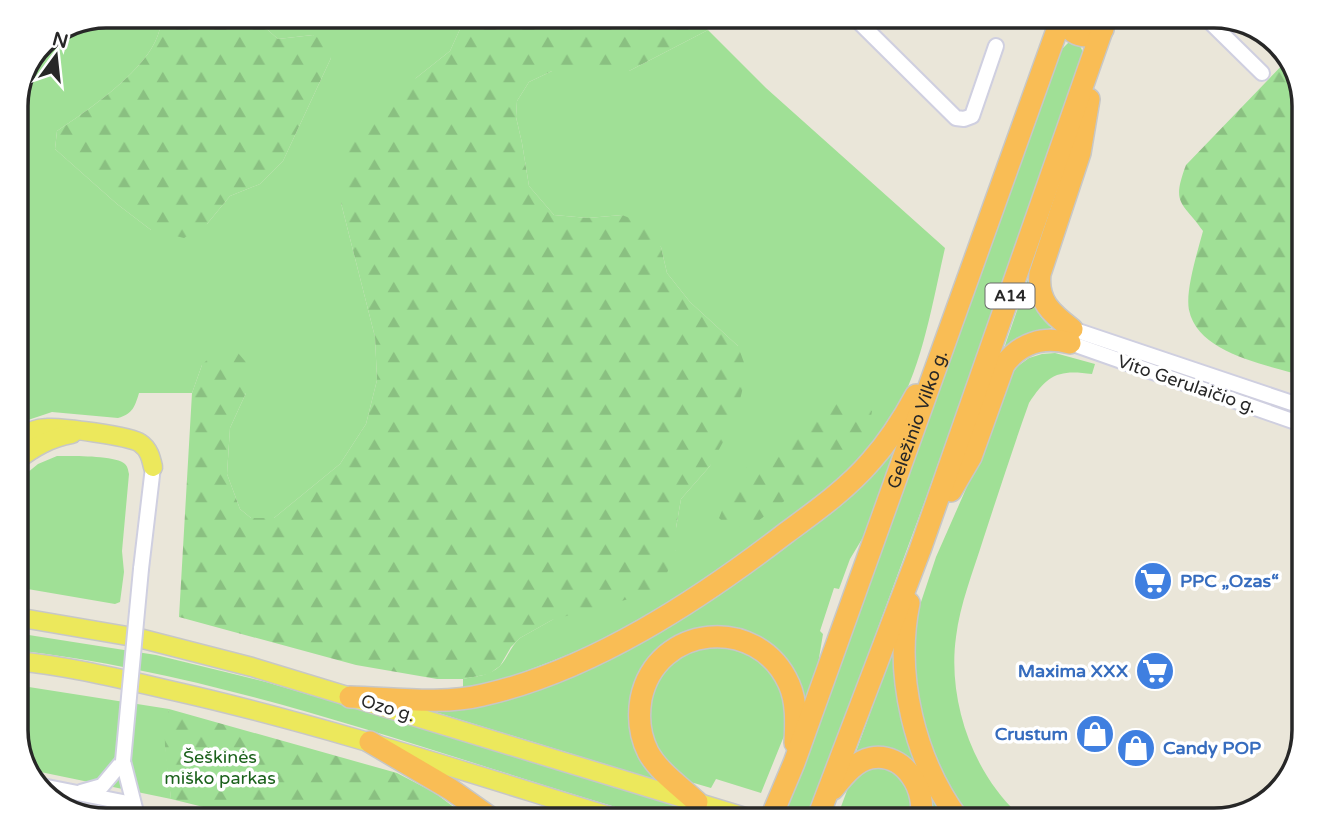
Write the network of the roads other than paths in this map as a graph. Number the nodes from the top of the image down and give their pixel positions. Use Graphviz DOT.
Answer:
graph roads {
  1 [pos="865,28"];
  2 [pos="1059,28"];
  3 [pos="1069,28"];
  4 [pos="1216,28"];
  5 [pos="1103,29"];
  6 [pos="996,46"];
  7 [pos="1262,73"];
  8 [pos="1071,336"];
  9 [pos="945,345"];
  10 [pos="1292,403"];
  11 [pos="1292,420"];
  12 [pos="85,432"];
  13 [pos="28,434"];
  14 [pos="28,452"];
  15 [pos="153,467"];
  16 [pos="928,528"];
  17 [pos="920,550"];
  18 [pos="28,612"];
  19 [pos="28,619"];
  20 [pos="39,620"];
  21 [pos="28,662"];
  22 [pos="350,697"];
  23 [pos="370,742"];
  24 [pos="123,761"];
  25 [pos="794,763"];
  26 [pos="54,788"];
  27 [pos="77,793"];
  28 [pos="827,796"];
  29 [pos="696,802"];
  30 [pos="133,804"];
  31 [pos="134,808"];
  32 [pos="477,808"];
  33 [pos="583,808"];
  34 [pos="716,808"];
  35 [pos="775,808"];
  36 [pos="822,808"];
  37 [pos="923,808"];
  38 [pos="951,808"];
  1 -- 6 [label="street"];
  2 -- 9 [label="highway, Geležinio Vilko g. / A14"];
  3 -- 5 [label="highway"];
  4 -- 7 [label="street"];
  5 -- 8 [label="highway"];
  5 -- 16 [label="highway, A14"];
  8 -- 10 [label="street, Vito Gerulaičio g."];
  8 -- 11 [label="street, Vito Gerulaičio g."];
  8 -- 16 [label="highway"];
  9 -- 22 [label="highway"];
  9 -- 25 [label="highway, Geležinio Vilko g. / A14"];
  12 -- 13 [label="main road"];
  12 -- 14 [label="main road"];
  12 -- 15 [label="main road"];
  15 -- 24 [label="street, bridge"];
  16 -- 17 [label="highway, A14"];
  17 -- 28 [label="highway, A14"];
  17 -- 38 [label="highway"];
  18 -- 20 [label="main road"];
  19 -- 20 [label="main road, Ozo g."];
  20 -- 22 [label="main road, Ozo g."];
  21 -- 23 [label="main road"];
  22 -- 29 [label="main road, Ozo g."];
  23 -- 32 [label="highway"];
  23 -- 33 [label="main road"];
  24 -- 27 [label="street"];
  24 -- 30 [label="street"];
  25 -- 29 [label="highway"];
  25 -- 35 [label="highway, Geležinio Vilko g. / A14"];
  26 -- 27 [label="street"];
  27 -- 30 [label="street"];
  28 -- 36 [label="highway, A14"];
  28 -- 37 [label="highway"];
  29 -- 34 [label="main road, Ozo g."];
  30 -- 31 [label="street"];
}
